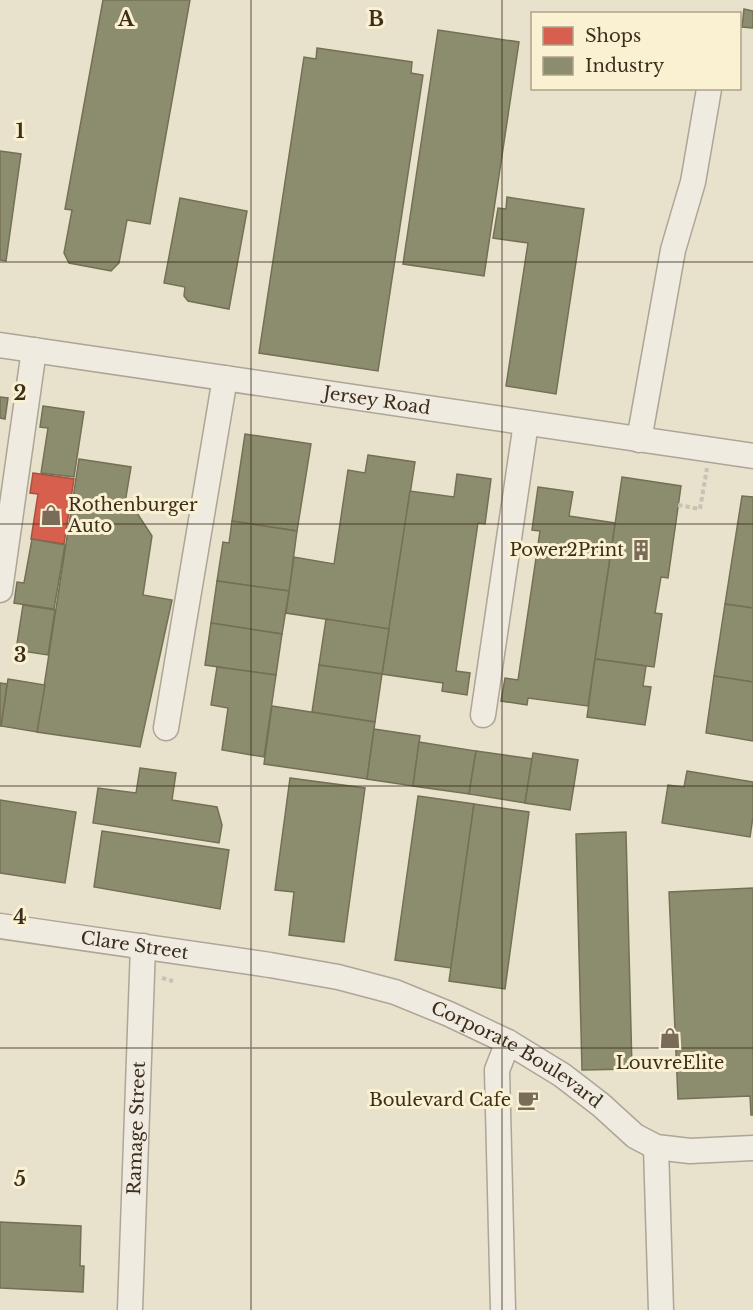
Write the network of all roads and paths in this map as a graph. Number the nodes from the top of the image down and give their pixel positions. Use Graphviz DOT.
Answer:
graph roads {
  1 [pos="709,90"];
  2 [pos="0,345"];
  3 [pos="34,350"];
  4 [pos="225,378"];
  5 [pos="526,423"];
  6 [pos="639,440"];
  7 [pos="710,450"];
  8 [pos="753,456"];
  9 [pos="678,505"];
  10 [pos="0,590"];
  11 [pos="483,715"];
  12 [pos="166,728"];
  13 [pos="0,926"];
  14 [pos="143,946"];
  15 [pos="270,965"];
  16 [pos="508,1042"];
  17 [pos="656,1147"];
  18 [pos="753,1148"];
  19 [pos="130,1310"];
  20 [pos="503,1310"];
  21 [pos="661,1310"];
  1 -- 6 [label="street"];
  2 -- 3 [label="street, Jersey Road"];
  3 -- 4 [label="street, Jersey Road"];
  3 -- 10 [label="street"];
  4 -- 5 [label="street, Jersey Road"];
  4 -- 12 [label="street"];
  5 -- 6 [label="street, Jersey Road"];
  5 -- 11 [label="street"];
  6 -- 7 [label="street, Jersey Road"];
  7 -- 8 [label="street, Jersey Road"];
  7 -- 9 [label="path"];
  13 -- 14 [label="street, Clare Street"];
  14 -- 15 [label="street, Clare Street"];
  14 -- 19 [label="street, Ramage Street"];
  15 -- 16 [label="street, Corporate Boulevard"];
  16 -- 17 [label="street, Corporate Boulevard"];
  16 -- 20 [label="street"];
  17 -- 18 [label="street, Corporate Boulevard"];
  17 -- 21 [label="street"];
}
